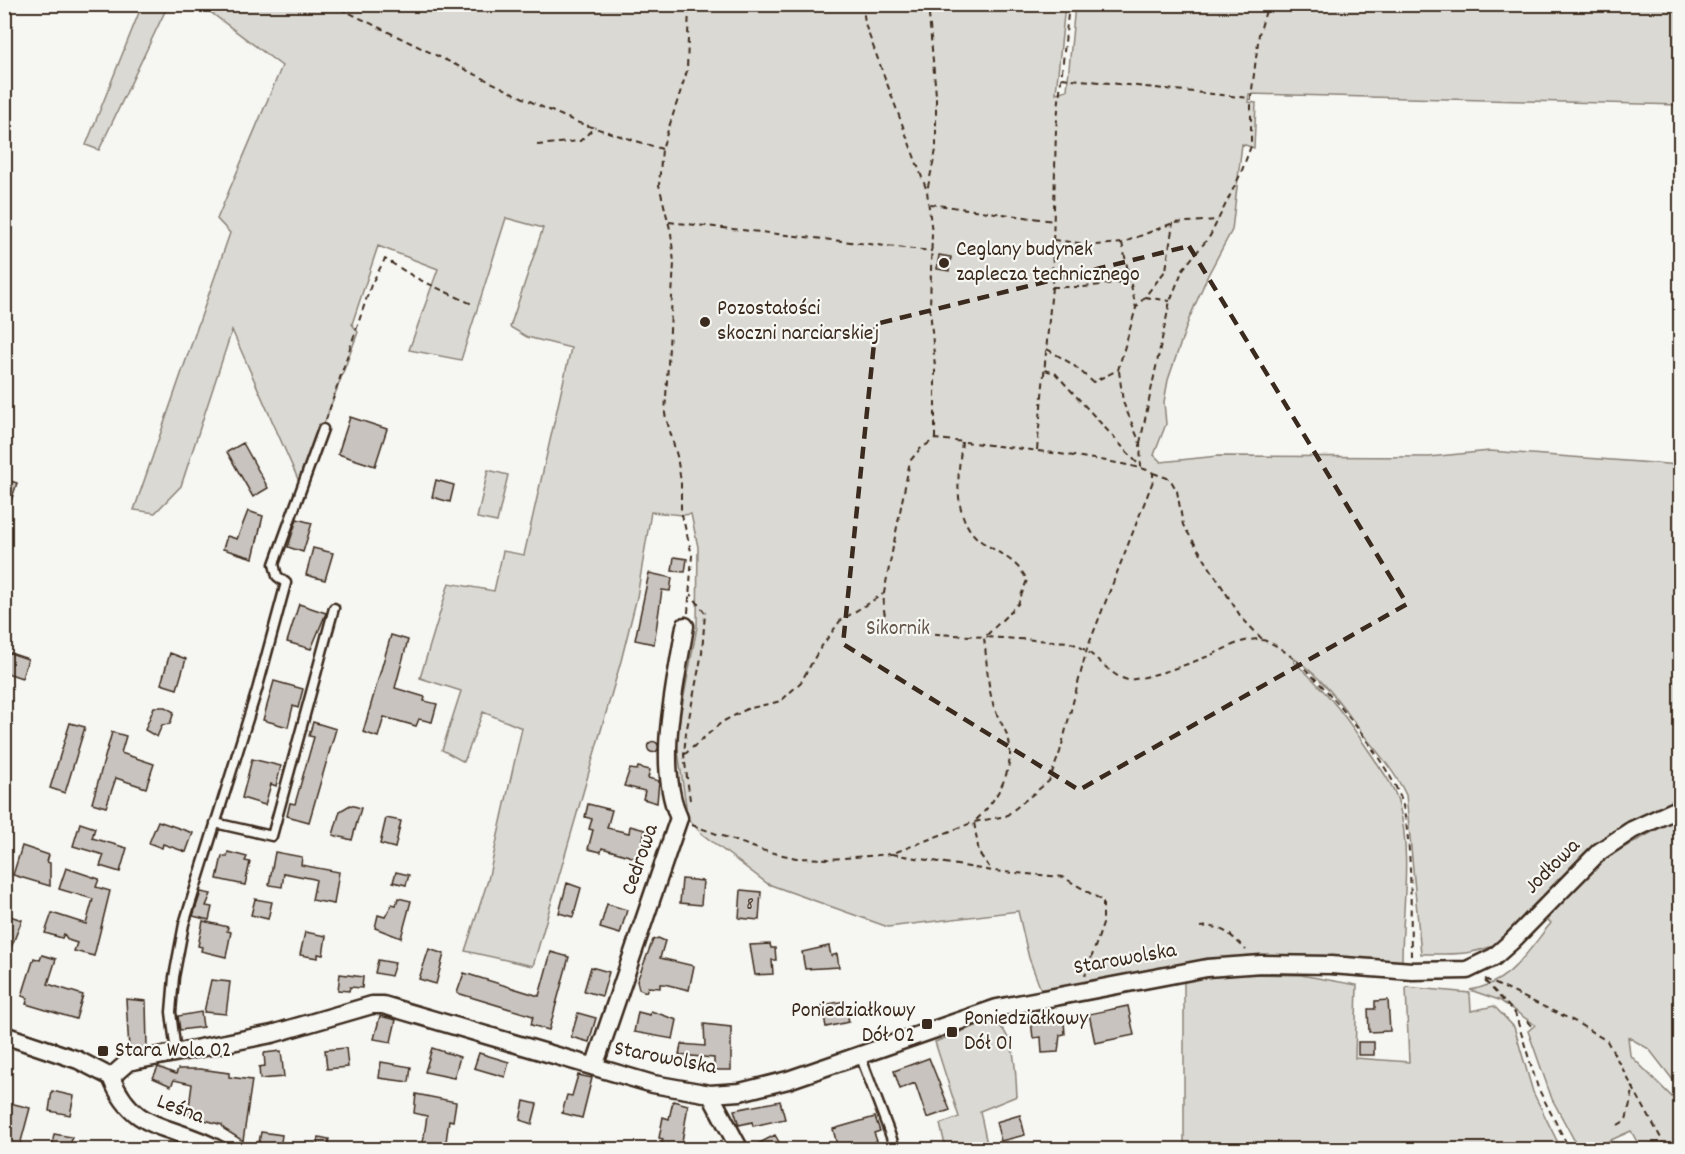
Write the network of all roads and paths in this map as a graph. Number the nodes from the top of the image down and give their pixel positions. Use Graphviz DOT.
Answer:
graph roads {
  1 [pos="331,4"];
  2 [pos="689,4"];
  3 [pos="862,4"];
  4 [pos="928,4"];
  5 [pos="1069,4"];
  6 [pos="1268,4"];
  7 [pos="1062,78"];
  8 [pos="1251,98"];
  9 [pos="595,127"];
  10 [pos="537,145"];
  11 [pos="662,149"];
  12 [pos="927,191"];
  13 [pos="930,204"];
  14 [pos="1218,220"];
  15 [pos="1054,221"];
  16 [pos="669,222"];
  17 [pos="1173,223"];
  18 [pos="1054,240"];
  19 [pos="1122,243"];
  20 [pos="932,251"];
  21 [pos="1129,281"];
  22 [pos="1052,287"];
  23 [pos="1145,297"];
  24 [pos="1170,301"];
  25 [pos="472,304"];
  26 [pos="1136,308"];
  27 [pos="1047,348"];
  28 [pos="1045,370"];
  29 [pos="1118,370"];
  30 [pos="323,429"];
  31 [pos="935,439"];
  32 [pos="962,442"];
  33 [pos="1140,443"];
  34 [pos="1036,450"];
  35 [pos="1141,467"];
  36 [pos="1153,473"];
  37 [pos="884,593"];
  38 [pos="691,594"];
  39 [pos="689,607"];
  40 [pos="334,608"];
  41 [pos="685,626"];
  42 [pos="984,638"];
  43 [pos="1263,640"];
  44 [pos="1087,649"];
  45 [pos="684,755"];
  46 [pos="691,803"];
  47 [pos="1680,808"];
  48 [pos="688,819"];
  49 [pos="974,822"];
  50 [pos="215,824"];
  51 [pos="891,854"];
  52 [pos="992,871"];
  53 [pos="1200,927"];
  54 [pos="1261,964"];
  55 [pos="1467,970"];
  56 [pos="1412,971"];
  57 [pos="1078,992"];
  58 [pos="1527,1021"];
  59 [pos="1533,1028"];
  60 [pos="4,1035"];
  61 [pos="176,1053"];
  62 [pos="860,1055"];
  63 [pos="594,1067"];
  64 [pos="111,1077"];
  65 [pos="1634,1087"];
  66 [pos="710,1094"];
  67 [pos="1618,1125"];
  68 [pos="219,1149"];
  69 [pos="740,1149"];
  70 [pos="896,1149"];
  71 [pos="1570,1149"];
  72 [pos="1665,1149"];
  1 -- 9 [label="path"];
  2 -- 11 [label="path"];
  3 -- 12 [label="path"];
  4 -- 12 [label="path"];
  5 -- 7 [label="path"];
  6 -- 8 [label="path"];
  7 -- 8 [label="path"];
  7 -- 15 [label="path"];
  8 -- 14 [label="path"];
  9 -- 10 [label="path"];
  9 -- 11 [label="path"];
  11 -- 16 [label="path"];
  12 -- 13 [label="path"];
  13 -- 15 [label="path"];
  13 -- 20 [label="path"];
  14 -- 17 [label="path"];
  14 -- 24 [label="path"];
  15 -- 18 [label="path"];
  16 -- 20 [label="path"];
  16 -- 38 [label="path"];
  17 -- 19 [label="path"];
  17 -- 23 [label="path"];
  18 -- 19 [label="path"];
  18 -- 22 [label="path"];
  19 -- 21 [label="path"];
  20 -- 31 [label="path"];
  21 -- 22 [label="path"];
  21 -- 26 [label="path"];
  22 -- 27 [label="path"];
  23 -- 24 [label="path"];
  23 -- 26 [label="path"];
  24 -- 33 [label="path"];
  25 -- 30 [label="path"];
  26 -- 29 [label="path"];
  27 -- 28 [label="path"];
  27 -- 29 [label="path"];
  28 -- 34 [label="path"];
  28 -- 35 [label="path"];
  29 -- 33 [label="path"];
  30 -- 50 [label="lane"];
  31 -- 32 [label="path"];
  31 -- 37 [label="path"];
  32 -- 34 [label="path"];
  32 -- 42 [label="path"];
  33 -- 35 [label="path"];
  34 -- 35 [label="path"];
  35 -- 36 [label="path"];
  36 -- 43 [label="path"];
  36 -- 44 [label="path"];
  37 -- 42 [label="path"];
  37 -- 45 [label="path"];
  38 -- 39 [label="path"];
  38 -- 45 [label="path"];
  40 -- 50 [label="lane"];
  41 -- 48 [label="street, Cedrowa"];
  42 -- 44 [label="path"];
  42 -- 49 [label="path"];
  43 -- 44 [label="path"];
  43 -- 56 [label="path"];
  44 -- 49 [label="path"];
  45 -- 46 [label="path"];
  47 -- 55 [label="street, Jodłowa"];
  48 -- 51 [label="path"];
  48 -- 63 [label="street, Cedrowa"];
  49 -- 51 [label="path"];
  49 -- 52 [label="path"];
  50 -- 61 [label="lane"];
  51 -- 52 [label="path"];
  52 -- 57 [label="path"];
  53 -- 54 [label="path"];
  54 -- 56 [label="street, Starowolska"];
  54 -- 57 [label="street, Starowolska"];
  55 -- 56 [label="street, Starowolska"];
  57 -- 62 [label="street, Starowolska"];
  58 -- 59 [label="path"];
  60 -- 64 [label="street"];
  61 -- 63 [label="street, Starowolska"];
  61 -- 64 [label="street, Starowolska"];
  62 -- 66 [label="street, Starowolska"];
  62 -- 70 [label="lane"];
  63 -- 66 [label="street, Starowolska"];
  64 -- 68 [label="street, Leśna"];
  65 -- 67 [label="path"];
  65 -- 71 [label="path"];
  65 -- 72 [label="path"];
  66 -- 69 [label="street"];
}
